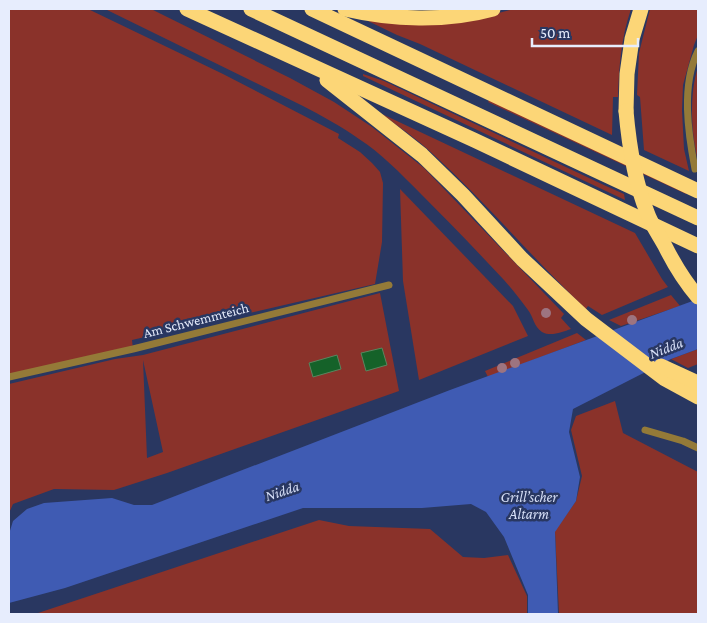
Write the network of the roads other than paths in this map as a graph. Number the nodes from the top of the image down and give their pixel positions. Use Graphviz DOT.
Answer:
graph roads {
  1 [pos="187,9"];
  2 [pos="252,9"];
  3 [pos="312,9"];
  4 [pos="345,9"];
  5 [pos="493,9"];
  6 [pos="640,9"];
  7 [pos="698,51"];
  8 [pos="306,64"];
  9 [pos="695,169"];
  10 [pos="698,191"];
  11 [pos="698,218"];
  12 [pos="698,246"];
  13 [pos="389,285"];
  14 [pos="698,297"];
  15 [pos="630,352"];
  16 [pos="9,377"];
  17 [pos="698,383"];
  18 [pos="698,397"];
  19 [pos="645,430"];
  20 [pos="698,448"];
  1 -- 8 [label="highway"];
  2 -- 11 [label="highway"];
  3 -- 10 [label="highway"];
  4 -- 5 [label="highway"];
  6 -- 14 [label="highway, bridge"];
  7 -- 9 [label="lane"];
  8 -- 12 [label="highway"];
  8 -- 15 [label="highway"];
  13 -- 16 [label="lane, Am Schwemmteich"];
  15 -- 17 [label="highway"];
  15 -- 18 [label="highway"];
  19 -- 20 [label="lane"];
}
